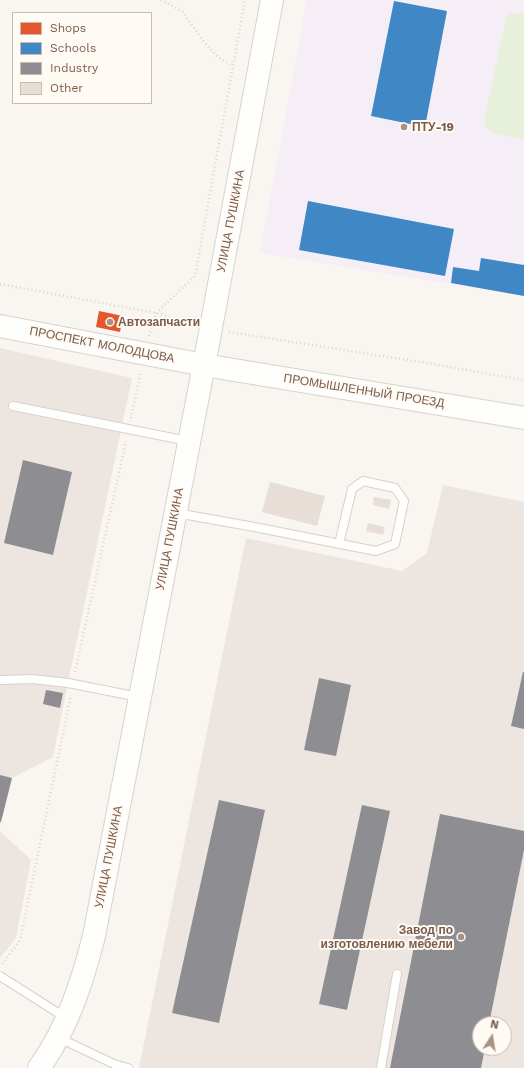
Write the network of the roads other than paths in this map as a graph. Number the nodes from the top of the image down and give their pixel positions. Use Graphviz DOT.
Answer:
graph roads {
  1 [pos="272,0"];
  2 [pos="0,326"];
  3 [pos="204,365"];
  4 [pos="13,406"];
  5 [pos="524,418"];
  6 [pos="189,441"];
  7 [pos="175,513"];
  8 [pos="339,544"];
  9 [pos="0,680"];
  10 [pos="140,697"];
  11 [pos="397,974"];
  12 [pos="0,976"];
  13 [pos="62,1028"];
  14 [pos="39,1068"];
  15 [pos="128,1068"];
  16 [pos="382,1068"];
  1 -- 3 [label="main road, УЛИЦА ПУШКИНА"];
  2 -- 3 [label="main road, ПРОСПЕКТ МОЛОДЦОВА"];
  3 -- 5 [label="main road, ПРОМЫШЛЕННЫЙ ПРОЕЗД"];
  3 -- 6 [label="main road, УЛИЦА ПУШКИНА"];
  4 -- 6 [label="lane"];
  6 -- 7 [label="main road, УЛИЦА ПУШКИНА"];
  7 -- 8 [label="lane"];
  7 -- 10 [label="main road, УЛИЦА ПУШКИНА"];
  8 -- 8 [label="lane"];
  9 -- 10 [label="lane"];
  10 -- 13 [label="main road, УЛИЦА ПУШКИНА"];
  11 -- 16 [label="lane"];
  12 -- 13 [label="lane"];
  13 -- 14 [label="main road, УЛИЦА ПУШКИНА"];
  13 -- 15 [label="lane"];
}
